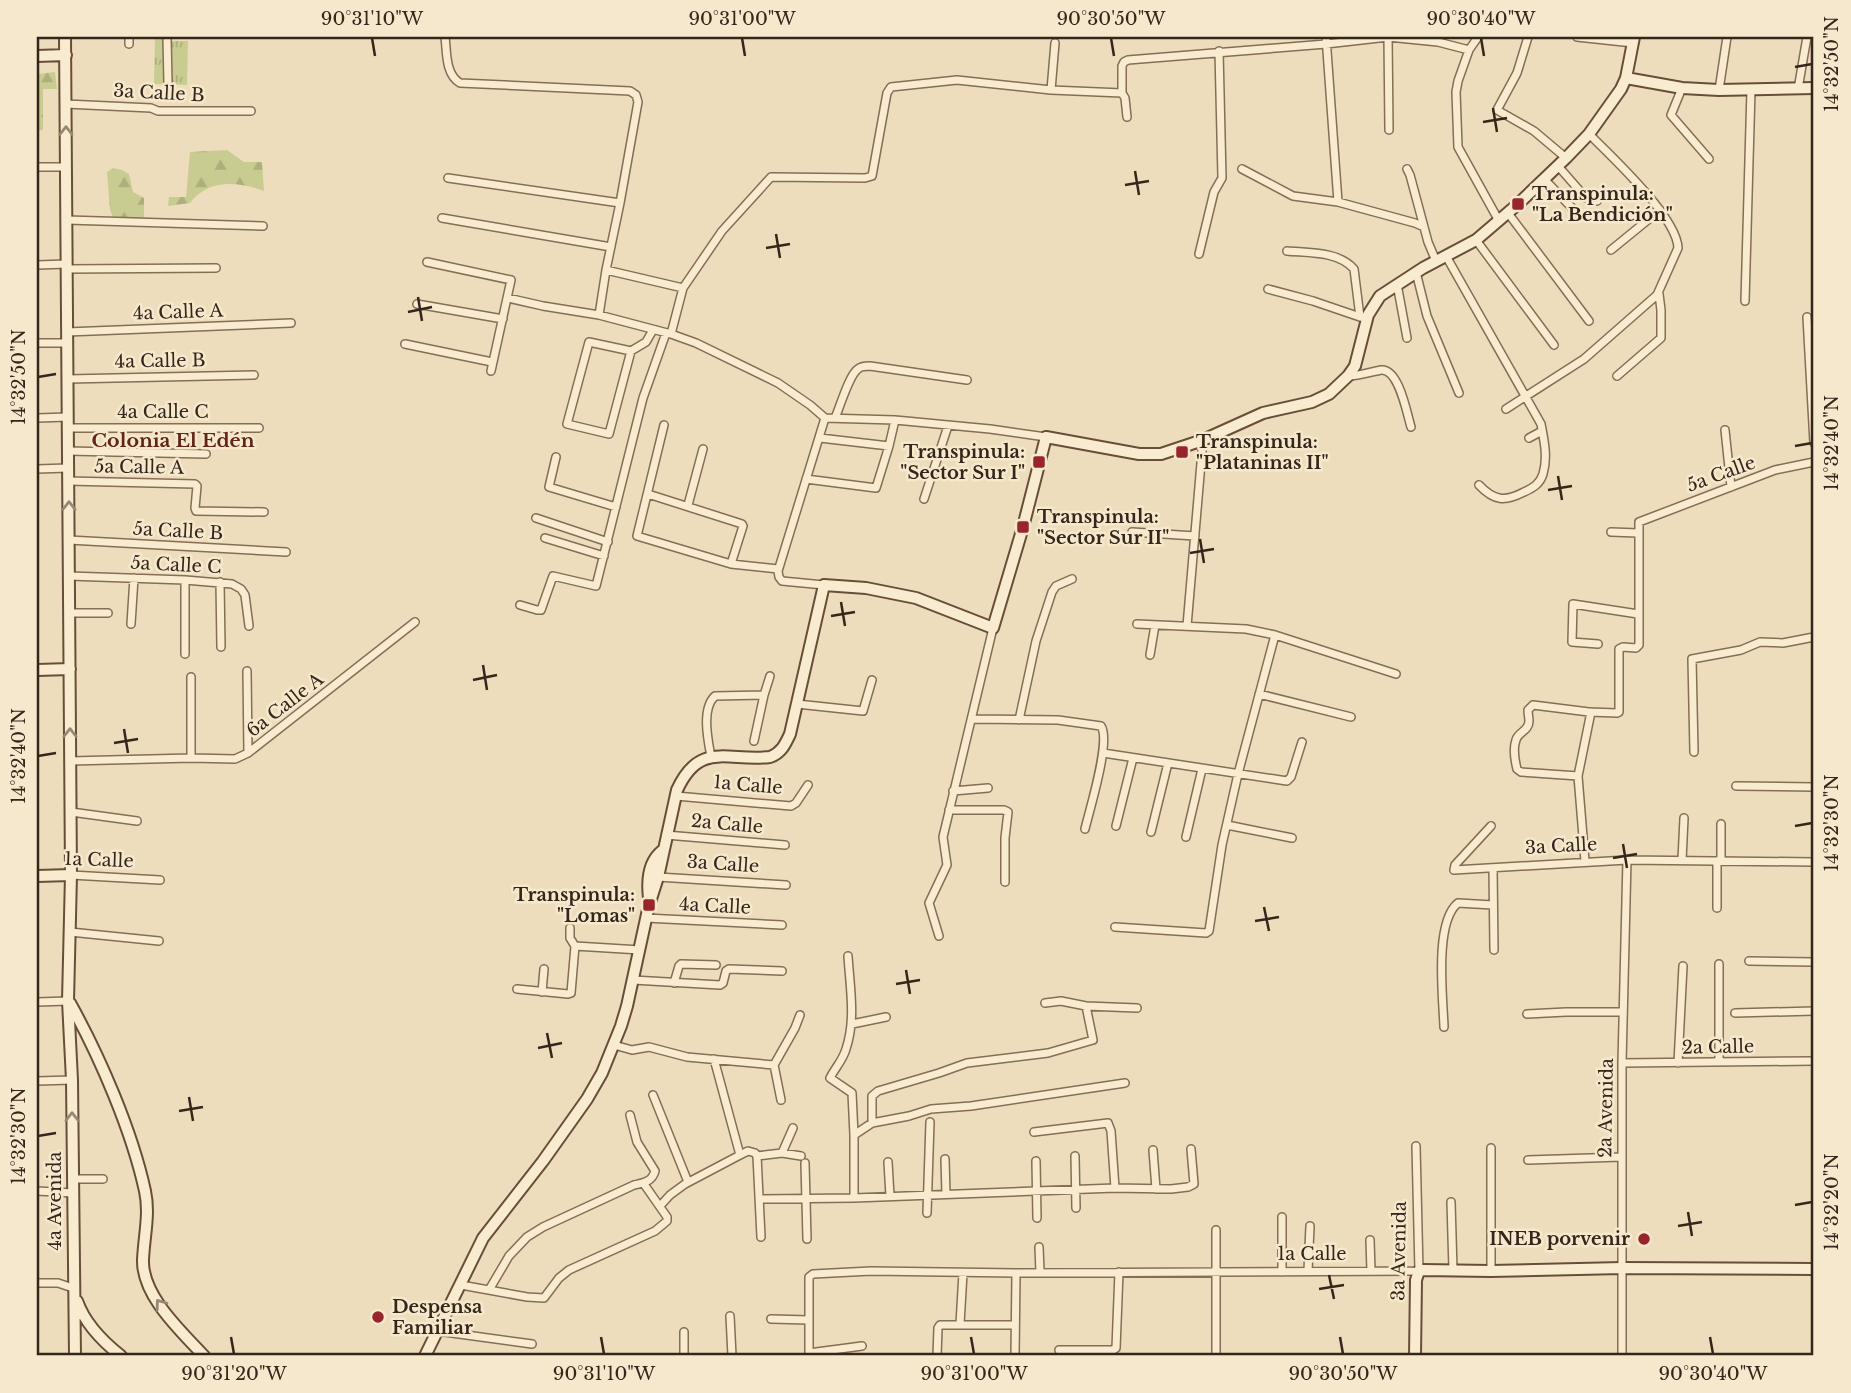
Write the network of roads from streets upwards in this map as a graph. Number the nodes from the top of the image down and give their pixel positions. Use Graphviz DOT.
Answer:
graph roads {
  1 [pos="65,37"];
  2 [pos="167,37"];
  3 [pos="445,37"];
  4 [pos="1286,37"];
  5 [pos="1385,37"];
  6 [pos="1478,37"];
  7 [pos="1528,37"];
  8 [pos="1577,37"];
  9 [pos="1727,37"];
  10 [pos="1807,37"];
  11 [pos="1414,38"];
  12 [pos="1607,38"];
  13 [pos="1326,40"];
  14 [pos="1634,40"];
  15 [pos="1055,43"];
  16 [pos="1287,46"];
  17 [pos="1469,50"];
  18 [pos="1219,51"];
  19 [pos="66,55"];
  20 [pos="37,56"];
  21 [pos="1626,78"];
  22 [pos="168,84"];
  23 [pos="1682,88"];
  24 [pos="1814,88"];
  25 [pos="1798,89"];
  26 [pos="1051,90"];
  27 [pos="1719,90"];
  28 [pos="1751,90"];
  29 [pos="1122,93"];
  30 [pos="66,104"];
  31 [pos="251,111"];
  32 [pos="1127,117"];
  33 [pos="1389,131"];
  34 [pos="1589,134"];
  35 [pos="1709,159"];
  36 [pos="1562,162"];
  37 [pos="37,167"];
  38 [pos="66,167"];
  39 [pos="1242,169"];
  40 [pos="1407,169"];
  41 [pos="448,178"];
  42 [pos="1544,179"];
  43 [pos="1597,201"];
  44 [pos="1338,202"];
  45 [pos="620,203"];
  46 [pos="1660,210"];
  47 [pos="1578,215"];
  48 [pos="1503,217"];
  49 [pos="442,218"];
  50 [pos="67,220"];
  51 [pos="263,226"];
  52 [pos="1424,227"];
  53 [pos="1476,240"];
  54 [pos="611,247"];
  55 [pos="1611,250"];
  56 [pos="1287,251"];
  57 [pos="1199,254"];
  58 [pos="1441,259"];
  59 [pos="428,262"];
  60 [pos="37,265"];
  61 [pos="67,267"];
  62 [pos="216,268"];
  63 [pos="606,270"];
  64 [pos="1416,272"];
  65 [pos="1397,284"];
  66 [pos="683,288"];
  67 [pos="1268,289"];
  68 [pos="1659,294"];
  69 [pos="508,298"];
  70 [pos="1745,301"];
  71 [pos="417,304"];
  72 [pos="599,315"];
  73 [pos="1807,317"];
  74 [pos="1364,318"];
  75 [pos="503,319"];
  76 [pos="1589,321"];
  77 [pos="290,323"];
  78 [pos="653,330"];
  79 [pos="668,333"];
  80 [pos="68,337"];
  81 [pos="1407,338"];
  82 [pos="37,343"];
  83 [pos="405,344"];
  84 [pos="1554,345"];
  85 [pos="1812,345"];
  86 [pos="631,351"];
  87 [pos="492,362"];
  88 [pos="491,371"];
  89 [pos="254,376"];
  90 [pos="1348,376"];
  91 [pos="1617,376"];
  92 [pos="68,379"];
  93 [pos="967,380"];
  94 [pos="1459,393"];
  95 [pos="1525,396"];
  96 [pos="1506,409"];
  97 [pos="37,418"];
  98 [pos="825,418"];
  99 [pos="835,418"];
  100 [pos="895,420"];
  101 [pos="68,423"];
  102 [pos="664,425"];
  103 [pos="948,426"];
  104 [pos="1411,427"];
  105 [pos="259,428"];
  106 [pos="1725,430"];
  107 [pos="1542,431"];
  108 [pos="1046,437"];
  109 [pos="820,438"];
  110 [pos="1529,438"];
  111 [pos="1203,440"];
  112 [pos="1814,443"];
  113 [pos="889,446"];
  114 [pos="702,449"];
  115 [pos="68,451"];
  116 [pos="206,454"];
  117 [pos="556,457"];
  118 [pos="1814,462"];
  119 [pos="37,468"];
  120 [pos="68,468"];
  121 [pos="806,479"];
  122 [pos="68,481"];
  123 [pos="1479,485"];
  124 [pos="1731,487"];
  125 [pos="648,494"];
  126 [pos="924,499"];
  127 [pos="688,505"];
  128 [pos="616,507"];
  129 [pos="264,512"];
  130 [pos="536,518"];
  131 [pos="1132,532"];
  132 [pos="1611,533"];
  133 [pos="1638,533"];
  134 [pos="1195,536"];
  135 [pos="545,538"];
  136 [pos="69,540"];
  137 [pos="608,542"];
  138 [pos="286,552"];
  139 [pos="604,556"];
  140 [pos="731,564"];
  141 [pos="778,569"];
  142 [pos="69,576"];
  143 [pos="134,578"];
  144 [pos="1072,579"];
  145 [pos="185,580"];
  146 [pos="220,582"];
  147 [pos="824,585"];
  148 [pos="520,605"];
  149 [pos="69,613"];
  150 [pos="108,613"];
  151 [pos="1638,614"];
  152 [pos="415,622"];
  153 [pos="131,624"];
  154 [pos="1137,624"];
  155 [pos="1155,625"];
  156 [pos="249,626"];
  157 [pos="1187,626"];
  158 [pos="993,628"];
  159 [pos="1275,635"];
  160 [pos="1814,637"];
  161 [pos="1598,644"];
  162 [pos="220,646"];
  163 [pos="185,654"];
  164 [pos="1150,655"];
  165 [pos="70,669"];
  166 [pos="37,670"];
  167 [pos="247,671"];
  168 [pos="1396,674"];
  169 [pos="770,676"];
  170 [pos="191,677"];
  171 [pos="872,680"];
  172 [pos="1259,694"];
  173 [pos="764,695"];
  174 [pos="797,704"];
  175 [pos="1591,712"];
  176 [pos="1351,717"];
  177 [pos="972,719"];
  178 [pos="1019,720"];
  179 [pos="754,740"];
  180 [pos="1302,742"];
  181 [pos="1694,752"];
  182 [pos="248,753"];
  183 [pos="1103,753"];
  184 [pos="711,757"];
  185 [pos="191,758"];
  186 [pos="1133,758"];
  187 [pos="70,761"];
  188 [pos="1168,763"];
  189 [pos="1202,769"];
  190 [pos="1238,774"];
  191 [pos="1577,776"];
  192 [pos="808,785"];
  193 [pos="1736,786"];
  194 [pos="1814,787"];
  195 [pos="988,788"];
  196 [pos="953,791"];
  197 [pos="676,796"];
  198 [pos="948,810"];
  199 [pos="71,812"];
  200 [pos="1684,818"];
  201 [pos="137,821"];
  202 [pos="1721,824"];
  203 [pos="1227,825"];
  204 [pos="1116,826"];
  205 [pos="1491,826"];
  206 [pos="1085,829"];
  207 [pos="1151,832"];
  208 [pos="666,835"];
  209 [pos="1186,837"];
  210 [pos="1292,838"];
  211 [pos="785,845"];
  212 [pos="662,851"];
  213 [pos="1627,860"];
  214 [pos="1682,860"];
  215 [pos="1585,861"];
  216 [pos="1719,861"];
  217 [pos="1814,862"];
  218 [pos="1493,868"];
  219 [pos="71,875"];
  220 [pos="37,876"];
  221 [pos="658,877"];
  222 [pos="160,880"];
  223 [pos="1005,882"];
  224 [pos="786,885"];
  225 [pos="650,901"];
  226 [pos="1493,905"];
  227 [pos="1717,908"];
  228 [pos="646,918"];
  229 [pos="782,925"];
  230 [pos="570,928"];
  231 [pos="1115,928"];
  232 [pos="70,932"];
  233 [pos="939,936"];
  234 [pos="159,941"];
  235 [pos="575,946"];
  236 [pos="639,950"];
  237 [pos="1494,950"];
  238 [pos="848,956"];
  239 [pos="1749,961"];
  240 [pos="1814,962"];
  241 [pos="1719,964"];
  242 [pos="716,965"];
  243 [pos="1683,966"];
  244 [pos="544,969"];
  245 [pos="782,971"];
  246 [pos="633,980"];
  247 [pos="674,983"];
  248 [pos="517,989"];
  249 [pos="542,992"];
  250 [pos="37,1002"];
  251 [pos="68,1002"];
  252 [pos="1045,1003"];
  253 [pos="1086,1006"];
  254 [pos="1137,1008"];
  255 [pos="1814,1011"];
  256 [pos="1623,1013"];
  257 [pos="1735,1013"];
  258 [pos="1527,1014"];
  259 [pos="800,1015"];
  260 [pos="886,1017"];
  261 [pos="852,1024"];
  262 [pos="1444,1027"];
  263 [pos="614,1045"];
  264 [pos="714,1059"];
  265 [pos="1814,1061"];
  266 [pos="1719,1062"];
  267 [pos="1622,1063"];
  268 [pos="1678,1063"];
  269 [pos="774,1065"];
  270 [pos="72,1080"];
  271 [pos="37,1081"];
  272 [pos="1125,1083"];
  273 [pos="653,1095"];
  274 [pos="780,1100"];
  275 [pos="629,1115"];
  276 [pos="930,1122"];
  277 [pos="872,1123"];
  278 [pos="793,1128"];
  279 [pos="1034,1132"];
  280 [pos="854,1135"];
  281 [pos="1416,1146"];
  282 [pos="1491,1148"];
  283 [pos="1191,1149"];
  284 [pos="1153,1150"];
  285 [pos="782,1153"];
  286 [pos="740,1155"];
  287 [pos="757,1156"];
  288 [pos="1075,1156"];
  289 [pos="1621,1157"];
  290 [pos="945,1159"];
  291 [pos="1528,1160"];
  292 [pos="888,1161"];
  293 [pos="1036,1161"];
  294 [pos="103,1179"];
  295 [pos="73,1180"];
  296 [pos="688,1182"];
  297 [pos="645,1184"];
  298 [pos="1115,1188"];
  299 [pos="1076,1189"];
  300 [pos="1156,1189"];
  301 [pos="1036,1190"];
  302 [pos="37,1191"];
  303 [pos="73,1193"];
  304 [pos="946,1194"];
  305 [pos="928,1195"];
  306 [pos="890,1196"];
  307 [pos="806,1198"];
  308 [pos="854,1198"];
  309 [pos="760,1199"];
  310 [pos="1451,1202"];
  311 [pos="660,1206"];
  312 [pos="1076,1208"];
  313 [pos="927,1213"];
  314 [pos="1282,1217"];
  315 [pos="1037,1218"];
  316 [pos="1310,1226"];
  317 [pos="1216,1230"];
  318 [pos="761,1237"];
  319 [pos="807,1239"];
  320 [pos="1370,1240"];
  321 [pos="1039,1247"];
  322 [pos="1622,1268"];
  323 [pos="1814,1269"];
  324 [pos="1453,1270"];
  325 [pos="1308,1271"];
  326 [pos="1371,1271"];
  327 [pos="1419,1271"];
  328 [pos="1491,1271"];
  329 [pos="1040,1272"];
  330 [pos="1119,1272"];
  331 [pos="1216,1272"];
  332 [pos="1282,1272"];
  333 [pos="963,1273"];
  334 [pos="1016,1273"];
  335 [pos="37,1283"];
  336 [pos="461,1285"];
  337 [pos="73,1288"];
  338 [pos="489,1290"];
  339 [pos="730,1316"];
  340 [pos="771,1319"];
  341 [pos="809,1320"];
  342 [pos="960,1324"];
  343 [pos="1015,1325"];
  344 [pos="437,1331"];
  345 [pos="684,1332"];
  346 [pos="532,1344"];
  347 [pos="862,1346"];
  348 [pos="1059,1350"];
  349 [pos="809,1354"];
  350 [pos="75,1356"];
  351 [pos="121,1356"];
  352 [pos="204,1356"];
  353 [pos="425,1356"];
  354 [pos="684,1356"];
  355 [pos="732,1356"];
  356 [pos="937,1356"];
  357 [pos="1015,1356"];
  358 [pos="1216,1356"];
  359 [pos="1415,1356"];
  360 [pos="1622,1356"];
  1 -- 19 [label="street, 4a Avenida"];
  2 -- 22 [label="street"];
  3 -- 45 [label="street"];
  4 -- 16 [label="street"];
  5 -- 11 [label="street"];
  5 -- 13 [label="street"];
  5 -- 33 [label="street"];
  6 -- 17 [label="street"];
  7 -- 36 [label="street"];
  8 -- 12 [label="street"];
  9 -- 27 [label="street"];
  10 -- 25 [label="street"];
  11 -- 17 [label="street"];
  12 -- 14 [label="street"];
  13 -- 16 [label="street"];
  13 -- 44 [label="street"];
  14 -- 21 [label="street"];
  15 -- 26 [label="street"];
  16 -- 18 [label="street"];
  17 -- 48 [label="street"];
  18 -- 29 [label="street"];
  18 -- 57 [label="street"];
  19 -- 20 [label="street"];
  19 -- 30 [label="street, 4a Avenida"];
  21 -- 23 [label="street"];
  21 -- 34 [label="street"];
  23 -- 27 [label="street"];
  23 -- 35 [label="street"];
  24 -- 25 [label="street"];
  25 -- 28 [label="street"];
  26 -- 29 [label="street"];
  26 -- 66 [label="street"];
  27 -- 28 [label="street"];
  28 -- 70 [label="street"];
  29 -- 32 [label="street"];
  30 -- 31 [label="street, 3a Calle B"];
  38 -- 30 [label="street, 4a Avenida, one-way"];
  34 -- 36 [label="street"];
  34 -- 46 [label="street"];
  36 -- 42 [label="street"];
  36 -- 43 [label="street"];
  37 -- 38 [label="street"];
  38 -- 50 [label="street, 4a Avenida"];
  39 -- 44 [label="street"];
  40 -- 52 [label="street"];
  41 -- 45 [label="street"];
  42 -- 47 [label="street"];
  42 -- 48 [label="street"];
  44 -- 52 [label="street"];
  45 -- 54 [label="street"];
  46 -- 55 [label="street"];
  46 -- 68 [label="street"];
  48 -- 53 [label="street"];
  48 -- 76 [label="street"];
  49 -- 54 [label="street"];
  50 -- 51 [label="street"];
  50 -- 61 [label="street, 4a Avenida"];
  52 -- 58 [label="street"];
  53 -- 58 [label="street"];
  53 -- 84 [label="street"];
  54 -- 63 [label="street"];
  56 -- 74 [label="street"];
  58 -- 64 [label="street"];
  58 -- 95 [label="street"];
  59 -- 69 [label="street"];
  60 -- 61 [label="street"];
  61 -- 62 [label="street"];
  61 -- 80 [label="street, 4a Avenida"];
  63 -- 66 [label="street"];
  63 -- 72 [label="street"];
  64 -- 65 [label="street"];
  64 -- 94 [label="street"];
  65 -- 74 [label="street"];
  65 -- 81 [label="street"];
  66 -- 79 [label="street"];
  67 -- 74 [label="street"];
  68 -- 91 [label="street"];
  68 -- 95 [label="street"];
  69 -- 72 [label="street"];
  69 -- 75 [label="street"];
  71 -- 75 [label="street"];
  72 -- 78 [label="street"];
  73 -- 85 [label="street"];
  74 -- 90 [label="street"];
  75 -- 87 [label="street"];
  77 -- 80 [label="street, 4a Calle A"];
  78 -- 79 [label="street"];
  78 -- 86 [label="street"];
  79 -- 98 [label="street"];
  79 -- 128 [label="street"];
  80 -- 82 [label="street, 4a Calle A"];
  80 -- 92 [label="street, 4a Avenida"];
  83 -- 87 [label="street"];
  85 -- 112 [label="street"];
  86 -- 86 [label="street"];
  87 -- 88 [label="street"];
  89 -- 92 [label="street, 4a Calle B"];
  90 -- 104 [label="street"];
  90 -- 111 [label="street"];
  92 -- 101 [label="street, 4a Avenida"];
  93 -- 99 [label="street"];
  95 -- 96 [label="street"];
  95 -- 107 [label="street"];
  97 -- 101 [label="street, 4a Calle C"];
  98 -- 99 [label="street"];
  98 -- 109 [label="street"];
  99 -- 100 [label="street"];
  100 -- 103 [label="street"];
  100 -- 113 [label="street"];
  101 -- 105 [label="street, 4a Calle C"];
  101 -- 115 [label="street, 4a Avenida"];
  102 -- 125 [label="street"];
  103 -- 108 [label="street"];
  103 -- 126 [label="street"];
  106 -- 124 [label="street"];
  107 -- 110 [label="street"];
  107 -- 123 [label="street"];
  108 -- 111 [label="street"];
  108 -- 158 [label="street"];
  109 -- 113 [label="street"];
  109 -- 121 [label="street"];
  111 -- 134 [label="street"];
  113 -- 121 [label="street"];
  114 -- 127 [label="street"];
  115 -- 116 [label="street"];
  115 -- 120 [label="street, 4a Avenida"];
  117 -- 128 [label="street"];
  118 -- 124 [label="street, 5a Calle"];
  119 -- 120 [label="street"];
  120 -- 122 [label="street, 4a Avenida"];
  121 -- 141 [label="street"];
  122 -- 129 [label="street, 5a Calle A"];
  136 -- 122 [label="street, 4a Avenida, one-way"];
  124 -- 133 [label="street, 5a Calle"];
  125 -- 127 [label="street"];
  125 -- 140 [label="street"];
  127 -- 140 [label="street"];
  128 -- 137 [label="street"];
  130 -- 137 [label="street"];
  131 -- 134 [label="street"];
  132 -- 133 [label="street"];
  133 -- 151 [label="street"];
  134 -- 157 [label="street"];
  135 -- 139 [label="street"];
  136 -- 138 [label="street, 5a Calle B"];
  136 -- 142 [label="street, 4a Avenida"];
  137 -- 139 [label="street"];
  139 -- 148 [label="street"];
  140 -- 141 [label="street"];
  141 -- 147 [label="street"];
  142 -- 143 [label="street, 5a Calle C"];
  142 -- 149 [label="street, 4a Avenida"];
  143 -- 145 [label="street, 5a Calle C"];
  143 -- 153 [label="street"];
  144 -- 178 [label="street"];
  145 -- 146 [label="street, 5a Calle C"];
  145 -- 163 [label="street"];
  146 -- 156 [label="street, 5a Calle C"];
  146 -- 162 [label="street"];
  147 -- 158 [label="street"];
  147 -- 174 [label="street"];
  149 -- 150 [label="street"];
  149 -- 165 [label="street, 4a Avenida"];
  151 -- 161 [label="street"];
  151 -- 175 [label="street"];
  152 -- 182 [label="street, 6a Calle A"];
  154 -- 155 [label="street"];
  155 -- 157 [label="street"];
  155 -- 164 [label="street"];
  157 -- 159 [label="street"];
  158 -- 177 [label="street"];
  159 -- 168 [label="street"];
  159 -- 172 [label="street"];
  160 -- 181 [label="street"];
  165 -- 166 [label="street"];
  187 -- 165 [label="street, 4a Avenida, one-way"];
  167 -- 182 [label="street"];
  169 -- 173 [label="street"];
  170 -- 185 [label="street"];
  171 -- 174 [label="street"];
  172 -- 176 [label="street"];
  172 -- 190 [label="street"];
  173 -- 179 [label="street"];
  173 -- 184 [label="street"];
  174 -- 184 [label="street"];
  175 -- 191 [label="street"];
  175 -- 191 [label="street"];
  177 -- 178 [label="street"];
  177 -- 196 [label="street"];
  178 -- 183 [label="street"];
  180 -- 190 [label="street"];
  182 -- 185 [label="street, 6a Calle A"];
  183 -- 186 [label="street"];
  183 -- 206 [label="street"];
  184 -- 197 [label="street"];
  185 -- 187 [label="street, 6a Calle A"];
  186 -- 188 [label="street"];
  186 -- 204 [label="street"];
  187 -- 199 [label="street, 4a Avenida"];
  188 -- 189 [label="street"];
  188 -- 207 [label="street"];
  189 -- 190 [label="street"];
  189 -- 209 [label="street"];
  190 -- 203 [label="street"];
  191 -- 215 [label="street"];
  192 -- 197 [label="street, 1a Calle"];
  193 -- 194 [label="street"];
  195 -- 196 [label="street"];
  196 -- 198 [label="street"];
  197 -- 208 [label="street"];
  198 -- 223 [label="street"];
  198 -- 233 [label="street"];
  199 -- 201 [label="street"];
  199 -- 219 [label="street, 4a Avenida"];
  200 -- 214 [label="street"];
  202 -- 216 [label="street"];
  203 -- 210 [label="street"];
  203 -- 231 [label="street"];
  205 -- 218 [label="street, 3a Calle"];
  208 -- 211 [label="street, 2a Calle"];
  208 -- 212 [label="street"];
  212 -- 221 [label="street"];
  212 -- 225 [label="street"];
  213 -- 214 [label="street, 3a Calle"];
  213 -- 215 [label="street, 3a Calle"];
  213 -- 256 [label="street, 2a Avenida"];
  214 -- 216 [label="street, 3a Calle"];
  215 -- 218 [label="street, 3a Calle"];
  216 -- 217 [label="street, 3a Calle"];
  216 -- 227 [label="street"];
  218 -- 226 [label="street"];
  219 -- 220 [label="street, 1a Calle"];
  219 -- 222 [label="street, 1a Calle"];
  219 -- 232 [label="street, 4a Avenida"];
  221 -- 224 [label="street, 3a Calle"];
  221 -- 225 [label="street"];
  225 -- 228 [label="street"];
  226 -- 237 [label="street"];
  226 -- 262 [label="street"];
  228 -- 229 [label="street, 4a Calle"];
  228 -- 236 [label="street"];
  230 -- 235 [label="street"];
  232 -- 234 [label="street"];
  232 -- 251 [label="street, 4a Avenida"];
  235 -- 236 [label="street"];
  235 -- 249 [label="street"];
  236 -- 246 [label="street"];
  238 -- 261 [label="street"];
  239 -- 240 [label="street"];
  241 -- 266 [label="street"];
  242 -- 247 [label="street"];
  243 -- 268 [label="street"];
  244 -- 249 [label="street"];
  245 -- 247 [label="street"];
  246 -- 247 [label="street"];
  246 -- 263 [label="street"];
  248 -- 249 [label="street"];
  250 -- 251 [label="street"];
  251 -- 270 [label="street, 4a Avenida"];
  352 -- 251 [label="street, one-way"];
  252 -- 253 [label="street"];
  253 -- 254 [label="street"];
  253 -- 277 [label="street"];
  255 -- 257 [label="street"];
  256 -- 258 [label="street"];
  256 -- 267 [label="street, 2a Avenida"];
  259 -- 269 [label="street"];
  260 -- 261 [label="street"];
  261 -- 280 [label="street"];
  263 -- 264 [label="street"];
  263 -- 336 [label="street"];
  264 -- 269 [label="street"];
  264 -- 286 [label="street"];
  265 -- 266 [label="street, 2a Calle"];
  266 -- 268 [label="street, 2a Calle"];
  267 -- 268 [label="street, 2a Calle"];
  267 -- 289 [label="street, 2a Avenida"];
  269 -- 274 [label="street"];
  270 -- 271 [label="street"];
  295 -- 270 [label="street, 4a Avenida, one-way"];
  272 -- 277 [label="street"];
  273 -- 296 [label="street"];
  275 -- 297 [label="street"];
  276 -- 305 [label="street"];
  277 -- 280 [label="street"];
  278 -- 285 [label="street"];
  279 -- 298 [label="street"];
  280 -- 308 [label="street"];
  281 -- 327 [label="street, 3a Avenida"];
  282 -- 328 [label="street"];
  283 -- 300 [label="street"];
  284 -- 300 [label="street"];
  285 -- 287 [label="street"];
  285 -- 307 [label="street"];
  286 -- 287 [label="street"];
  286 -- 296 [label="street"];
  287 -- 309 [label="street"];
  288 -- 299 [label="street"];
  289 -- 291 [label="street"];
  289 -- 322 [label="street, 2a Avenida"];
  290 -- 304 [label="street"];
  292 -- 306 [label="street"];
  293 -- 301 [label="street"];
  294 -- 295 [label="street"];
  295 -- 303 [label="street, 4a Avenida"];
  296 -- 311 [label="street"];
  297 -- 311 [label="street"];
  297 -- 338 [label="street"];
  298 -- 299 [label="street"];
  298 -- 300 [label="street"];
  299 -- 301 [label="street"];
  299 -- 312 [label="street"];
  301 -- 304 [label="street"];
  301 -- 315 [label="street"];
  302 -- 303 [label="street"];
  303 -- 337 [label="street, 4a Avenida"];
  304 -- 305 [label="street"];
  305 -- 306 [label="street"];
  305 -- 313 [label="street"];
  306 -- 308 [label="street"];
  307 -- 308 [label="street"];
  307 -- 309 [label="street"];
  307 -- 319 [label="street"];
  309 -- 318 [label="street"];
  310 -- 324 [label="street"];
  311 -- 338 [label="street"];
  314 -- 332 [label="street"];
  316 -- 325 [label="street"];
  317 -- 331 [label="street"];
  320 -- 326 [label="street"];
  321 -- 329 [label="street"];
  322 -- 323 [label="street, 1a Calle"];
  322 -- 328 [label="street, 1a Calle"];
  322 -- 360 [label="street, 2a Avenida"];
  324 -- 327 [label="street, 1a Calle"];
  324 -- 328 [label="street, 1a Calle"];
  325 -- 326 [label="street, 1a Calle"];
  325 -- 332 [label="street, 1a Calle"];
  326 -- 327 [label="street, 1a Calle"];
  327 -- 359 [label="street, 3a Avenida"];
  329 -- 330 [label="street, 1a Calle"];
  329 -- 334 [label="street, 1a Calle"];
  330 -- 331 [label="street, 1a Calle"];
  330 -- 348 [label="street"];
  331 -- 332 [label="street, 1a Calle"];
  331 -- 358 [label="street"];
  333 -- 334 [label="street, 1a Calle"];
  333 -- 341 [label="street, 1a Calle"];
  333 -- 342 [label="street"];
  334 -- 343 [label="street"];
  335 -- 337 [label="street"];
  336 -- 338 [label="street"];
  336 -- 344 [label="street"];
  337 -- 350 [label="street, 4a Avenida"];
  337 -- 351 [label="street"];
  339 -- 355 [label="street"];
  340 -- 341 [label="street"];
  341 -- 349 [label="street"];
  342 -- 343 [label="street"];
  342 -- 356 [label="street"];
  343 -- 357 [label="street"];
  344 -- 346 [label="street"];
  344 -- 353 [label="street"];
  345 -- 354 [label="street"];
  347 -- 349 [label="street"];
}
